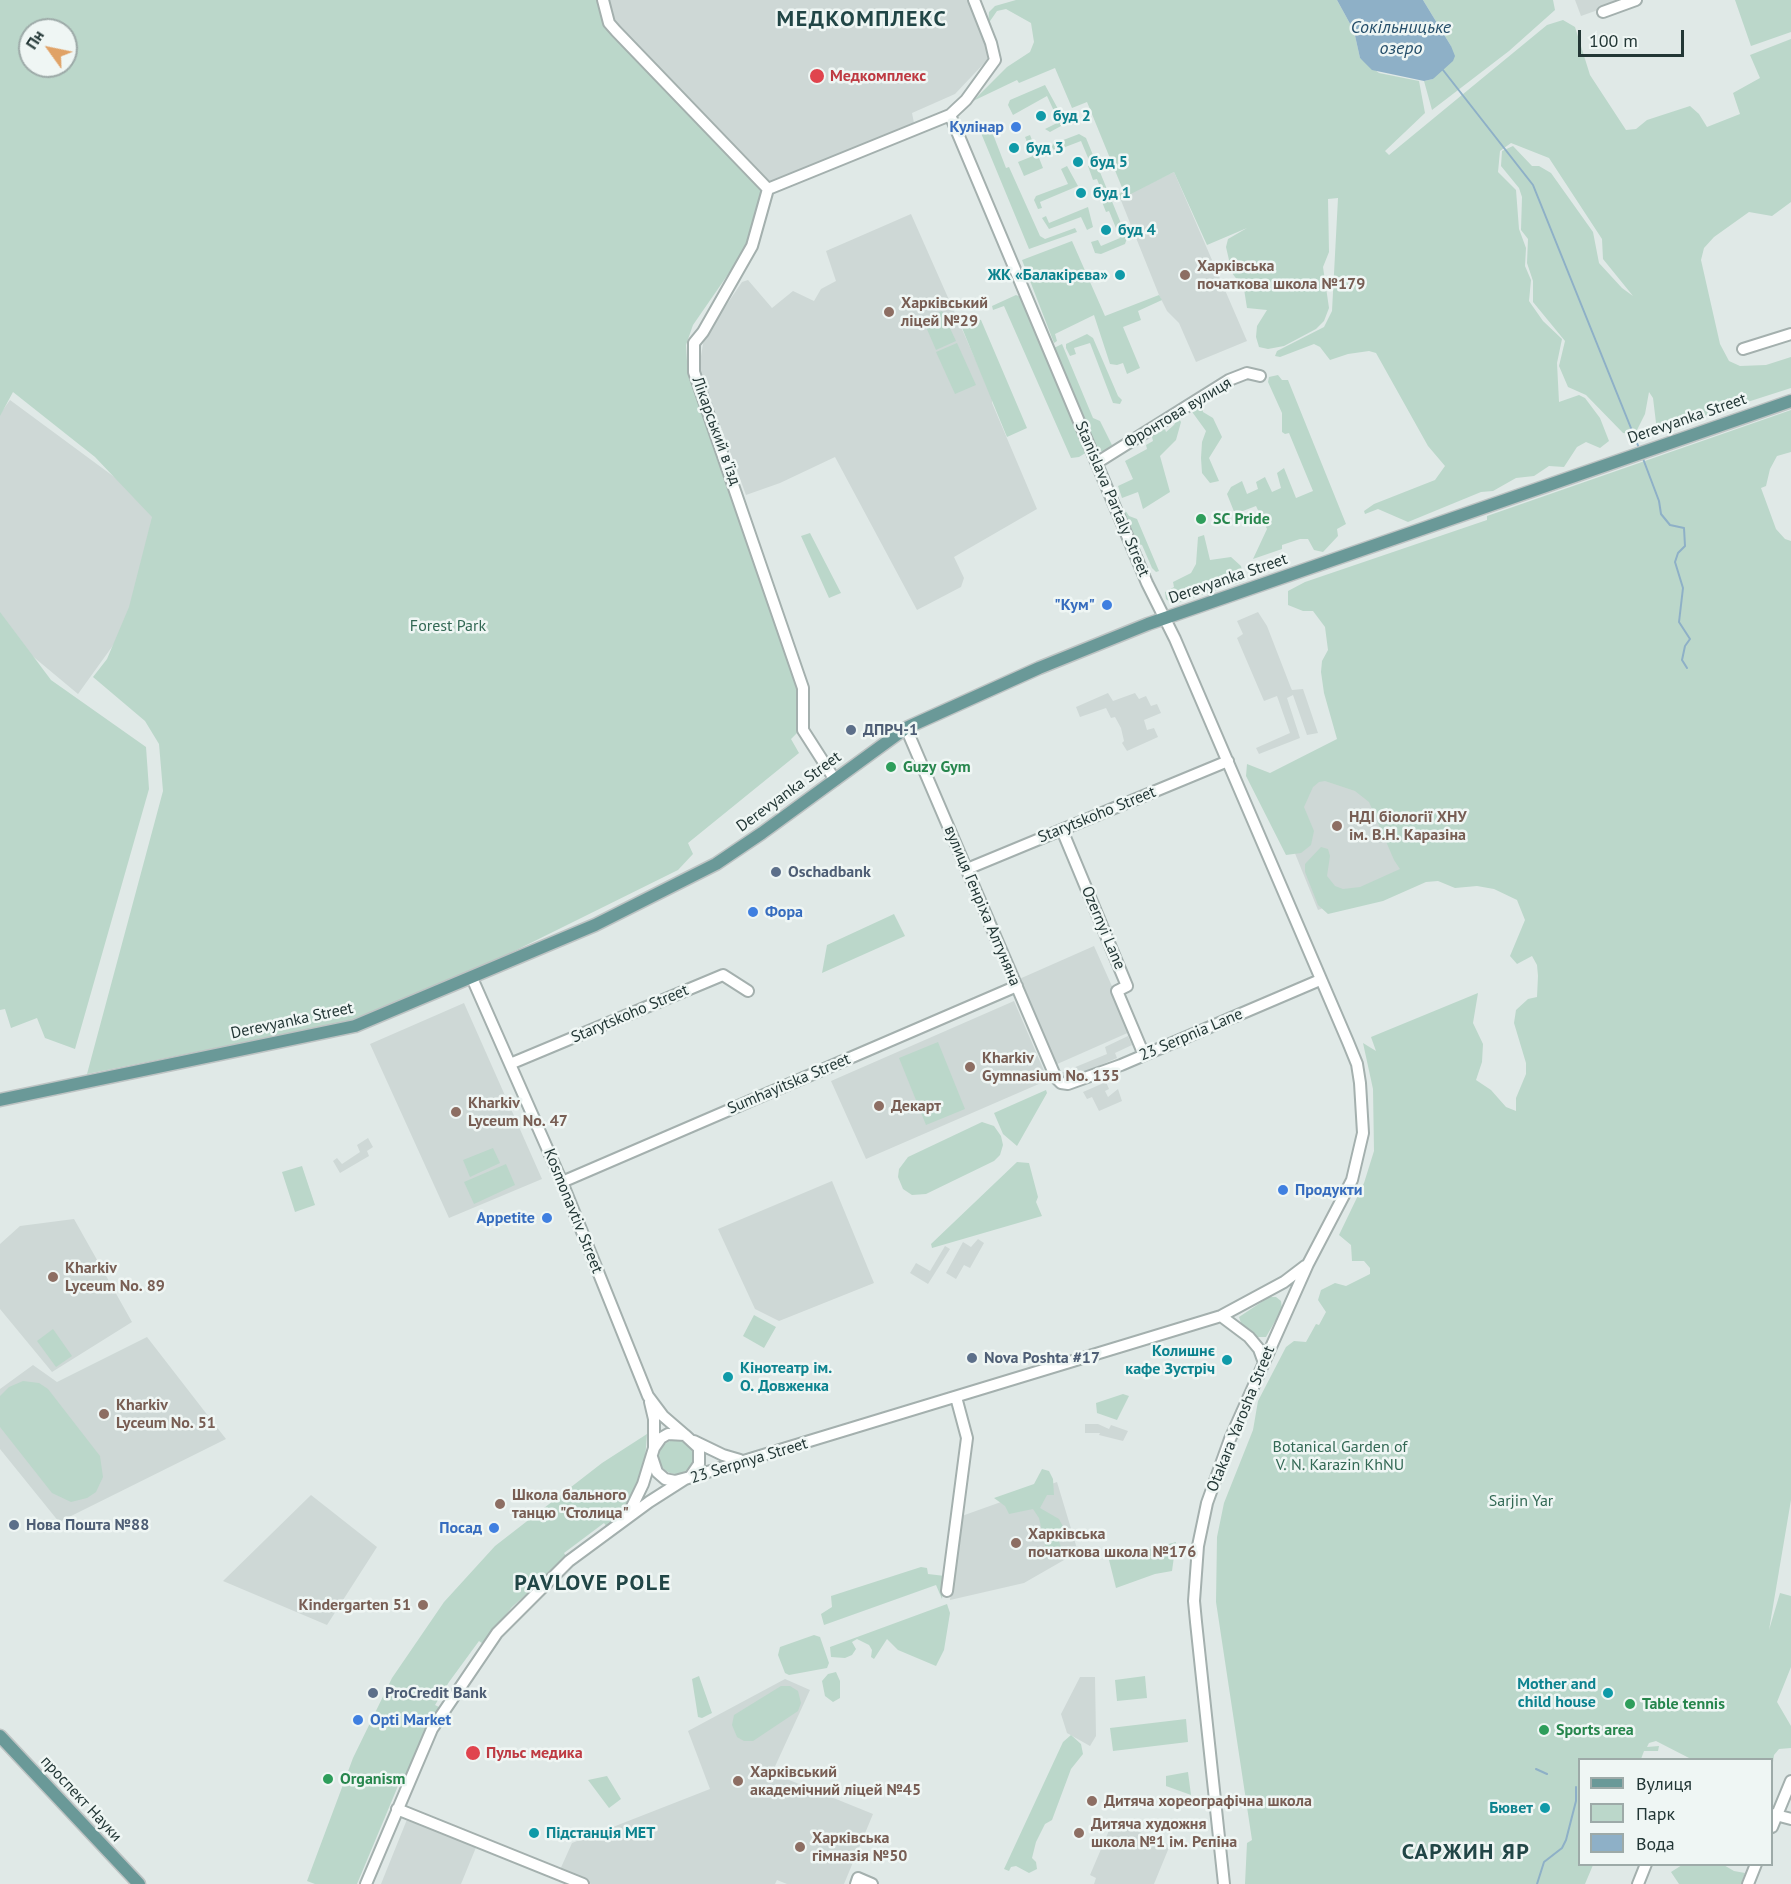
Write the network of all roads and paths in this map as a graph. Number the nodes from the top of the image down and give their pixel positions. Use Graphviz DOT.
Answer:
graph roads {
  1 [pos="603,0"];
  2 [pos="974,0"];
  3 [pos="1636,0"];
  4 [pos="1603,12"];
  5 [pos="950,115"];
  6 [pos="768,189"];
  7 [pos="1791,334"];
  8 [pos="1743,349"];
  9 [pos="1260,376"];
  10 [pos="1791,400"];
  11 [pos="1098,462"];
  12 [pos="1164,618"];
  13 [pos="906,728"];
  14 [pos="1228,761"];
  15 [pos="835,780"];
  16 [pos="1062,830"];
  17 [pos="966,869"];
  18 [pos="472,978"];
  19 [pos="1320,980"];
  20 [pos="1017,986"];
  21 [pos="748,991"];
  22 [pos="1144,1055"];
  23 [pos="510,1064"];
  24 [pos="1061,1083"];
  25 [pos="0,1100"];
  26 [pos="562,1182"];
  27 [pos="1308,1264"];
  28 [pos="1221,1316"];
  29 [pos="1263,1360"];
  30 [pos="648,1396"];
  31 [pos="956,1397"];
  32 [pos="689,1437"];
  33 [pos="653,1452"];
  34 [pos="744,1461"];
  35 [pos="685,1479"];
  36 [pos="626,1517"];
  37 [pos="947,1592"];
  38 [pos="0,1736"];
  39 [pos="1791,1781"];
  40 [pos="397,1809"];
  41 [pos="1774,1814"];
  42 [pos="1791,1819"];
  43 [pos="1645,1866"];
  44 [pos="1755,1866"];
  45 [pos="857,1881"];
  46 [pos="139,1884"];
  47 [pos="366,1884"];
  48 [pos="583,1884"];
  49 [pos="872,1884"];
  50 [pos="1224,1884"];
  51 [pos="1638,1884"];
  52 [pos="1748,1884"];
  1 -- 6 [label="street"];
  2 -- 5 [label="street"];
  3 -- 4 [label="street"];
  5 -- 6 [label="street"];
  5 -- 11 [label="street, Stanislava Partaly Street"];
  6 -- 15 [label="street, Лікарський в'їзд"];
  7 -- 8 [label="street"];
  9 -- 11 [label="street, Фронтова вулиця"];
  10 -- 12 [label="main road, Derevyanka Street"];
  11 -- 12 [label="street, Stanislava Partaly Street"];
  12 -- 13 [label="main road, Derevyanka Street"];
  12 -- 14 [label="street, Stanislava Partaly Street"];
  13 -- 15 [label="main road, Derevyanka Street"];
  13 -- 17 [label="street, вулиця Генріха Алтуняна"];
  14 -- 16 [label="street, Starytskoho Street"];
  14 -- 19 [label="street, Stanislava Partaly Street"];
  15 -- 18 [label="main road, Derevyanka Street"];
  16 -- 17 [label="street, Starytskoho Street"];
  16 -- 22 [label="street, Ozernyi Lane"];
  17 -- 20 [label="street, вулиця Генріха Алтуняна"];
  18 -- 23 [label="street, Kosmonavtiv Street"];
  18 -- 25 [label="main road, Derevyanka Street"];
  19 -- 22 [label="street, 23 Serpnia Lane"];
  19 -- 27 [label="street, Otakara Yarosha Street"];
  20 -- 24 [label="street, вулиця Генріха Алтуняна"];
  20 -- 26 [label="street, Sumhayitska Street"];
  21 -- 23 [label="street, Starytskoho Street"];
  22 -- 24 [label="street, 23 Serpnia Lane"];
  23 -- 26 [label="street, Kosmonavtiv Street"];
  26 -- 30 [label="street, Kosmonavtiv Street"];
  27 -- 28 [label="street, 23 Serpnya Street"];
  27 -- 29 [label="street, Otakara Yarosha Street"];
  28 -- 29 [label="street"];
  28 -- 31 [label="street, 23 Serpnya Street"];
  29 -- 50 [label="street, Otakara Yarosha Street"];
  30 -- 32 [label="street, Kosmonavtiv Street"];
  30 -- 33 [label="street"];
  31 -- 34 [label="street, 23 Serpnya Street"];
  31 -- 37 [label="street"];
  32 -- 33 [label="street"];
  32 -- 34 [label="street, Kosmonavtiv Street"];
  32 -- 35 [label="street, 23 Serpnya Street"];
  33 -- 35 [label="street, 23 Serpnya Street"];
  33 -- 36 [label="street"];
  34 -- 35 [label="street, 23 Serpnya Street"];
  35 -- 36 [label="street, 23 Serpnya Street"];
  36 -- 40 [label="street, 23 Serpnya Street"];
  38 -- 46 [label="main road, проспект Науки"];
  39 -- 41 [label="street"];
  40 -- 47 [label="street, 23 Serpnya Street"];
  40 -- 48 [label="street"];
  41 -- 42 [label="street"];
  43 -- 51 [label="street"];
  44 -- 52 [label="street"];
  45 -- 49 [label="street"];
}
